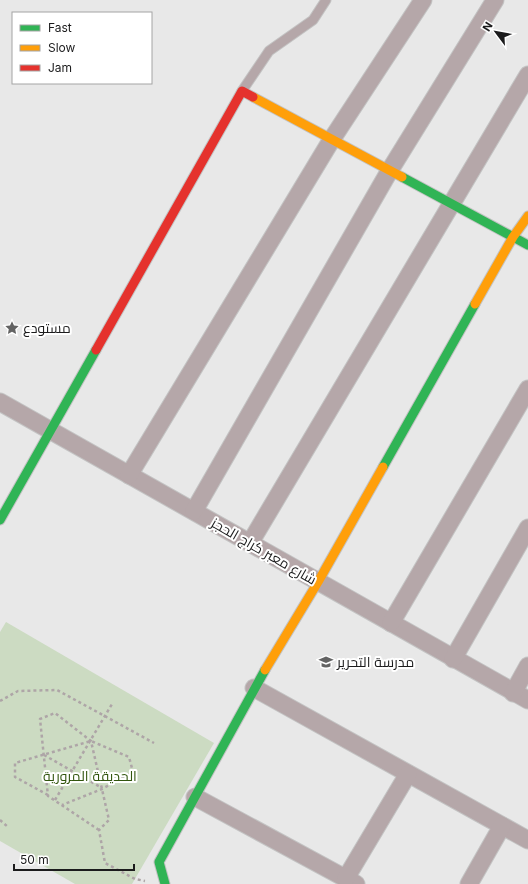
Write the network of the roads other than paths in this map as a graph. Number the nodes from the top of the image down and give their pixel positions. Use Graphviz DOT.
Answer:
graph roads {
  1 [pos="326,0"];
  2 [pos="423,0"];
  3 [pos="495,0"];
  4 [pos="528,74"];
  5 [pos="242,91"];
  6 [pos="332,139"];
  7 [pos="390,170"];
  8 [pos="451,204"];
  9 [pos="528,216"];
  10 [pos="513,237"];
  11 [pos="528,245"];
  12 [pos="528,389"];
  13 [pos="0,402"];
  14 [pos="51,431"];
  15 [pos="129,475"];
  16 [pos="194,511"];
  17 [pos="0,520"];
  18 [pos="528,528"];
  19 [pos="250,543"];
  20 [pos="318,582"];
  21 [pos="391,623"];
  22 [pos="453,658"];
  23 [pos="528,666"];
  24 [pos="254,688"];
  25 [pos="521,696"];
  26 [pos="408,774"];
  27 [pos="195,797"];
  28 [pos="502,826"];
  29 [pos="528,840"];
  30 [pos="351,881"];
  31 [pos="165,884"];
  32 [pos="469,884"];
  1 -- 5 [label="lane"];
  2 -- 6 [label="street"];
  3 -- 7 [label="street"];
  4 -- 8 [label="street"];
  5 -- 6 [label="street"];
  5 -- 14 [label="street"];
  6 -- 7 [label="street"];
  6 -- 15 [label="street"];
  7 -- 8 [label="street"];
  7 -- 16 [label="street"];
  8 -- 10 [label="street"];
  8 -- 19 [label="street"];
  9 -- 10 [label="street"];
  10 -- 11 [label="street"];
  10 -- 20 [label="street"];
  12 -- 21 [label="street"];
  13 -- 14 [label="street, شارع معبر كراج الحجز"];
  14 -- 15 [label="street, شارع معبر كراج الحجز"];
  14 -- 17 [label="street"];
  15 -- 16 [label="street, شارع معبر كراج الحجز"];
  16 -- 19 [label="street, شارع معبر كراج الحجز"];
  18 -- 22 [label="street"];
  19 -- 20 [label="street, شارع معبر كراج الحجز"];
  20 -- 21 [label="street, شارع معبر كراج الحجز"];
  20 -- 24 [label="street"];
  21 -- 22 [label="street, شارع معبر كراج الحجز"];
  22 -- 25 [label="street, شارع معبر كراج الحجز"];
  23 -- 25 [label="street"];
  24 -- 26 [label="street"];
  24 -- 27 [label="street"];
  26 -- 28 [label="street"];
  26 -- 30 [label="street"];
  27 -- 30 [label="street"];
  27 -- 31 [label="street"];
  28 -- 29 [label="street"];
  28 -- 32 [label="street"];
}
